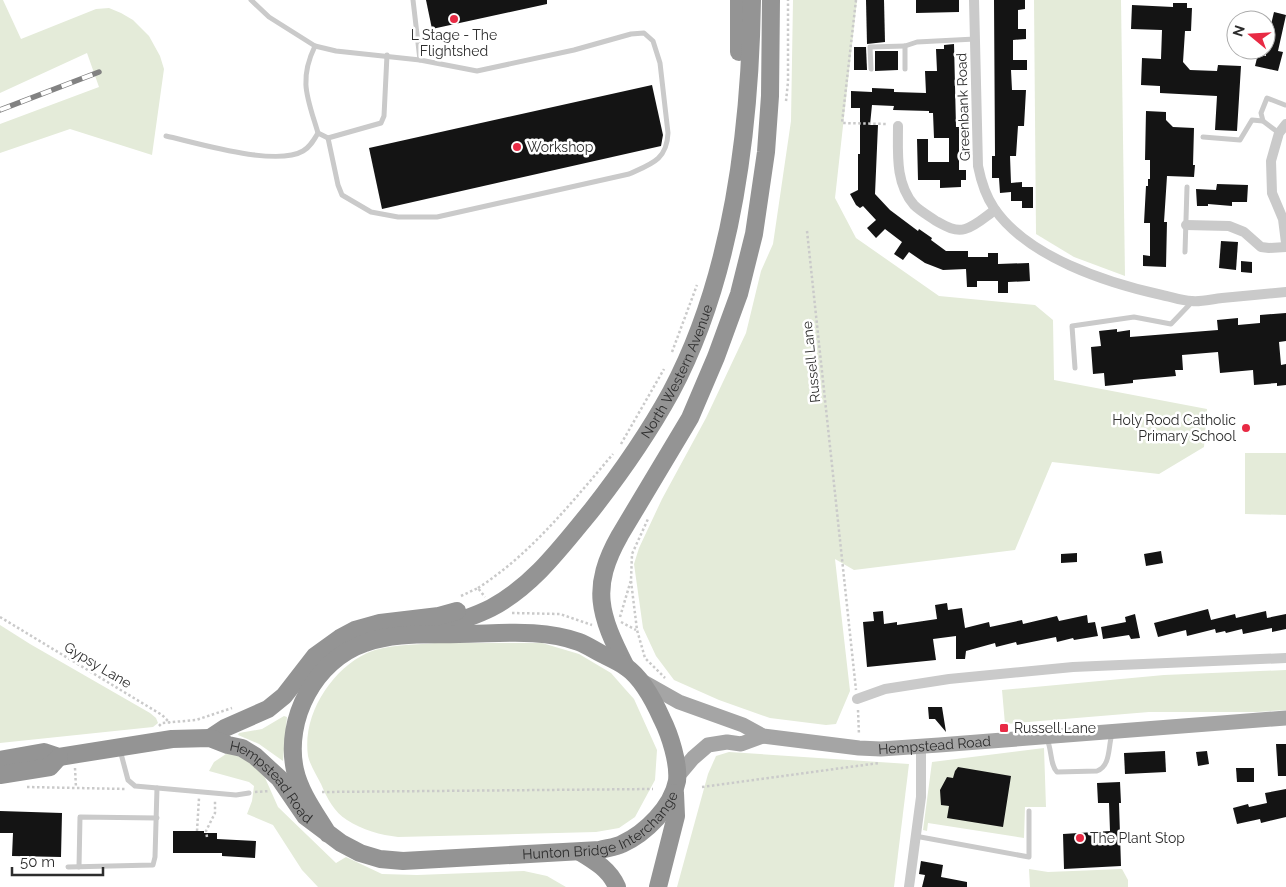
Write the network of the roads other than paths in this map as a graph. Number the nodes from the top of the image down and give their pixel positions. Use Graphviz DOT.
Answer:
graph roads {
  1 [pos="251,0"];
  2 [pos="413,0"];
  3 [pos="739,0"];
  4 [pos="752,0"];
  5 [pos="771,0"];
  6 [pos="974,0"];
  7 [pos="975,40"];
  8 [pos="316,46"];
  9 [pos="905,46"];
  10 [pos="387,56"];
  11 [pos="420,60"];
  12 [pos="871,69"];
  13 [pos="905,69"];
  14 [pos="1285,105"];
  15 [pos="1263,121"];
  16 [pos="1286,124"];
  17 [pos="898,126"];
  18 [pos="1279,133"];
  19 [pos="318,134"];
  20 [pos="166,136"];
  21 [pos="1202,137"];
  22 [pos="328,138"];
  23 [pos="737,175"];
  24 [pos="1188,187"];
  25 [pos="995,210"];
  26 [pos="1283,210"];
  27 [pos="1186,225"];
  28 [pos="1286,243"];
  29 [pos="1286,247"];
  30 [pos="1185,252"];
  31 [pos="1286,292"];
  32 [pos="1192,301"];
  33 [pos="1075,368"];
  34 [pos="598,501"];
  35 [pos="418,635"];
  36 [pos="1286,658"];
  37 [pos="626,667"];
  38 [pos="317,678"];
  39 [pos="639,680"];
  40 [pos="857,700"];
  41 [pos="1286,718"];
  42 [pos="234,728"];
  43 [pos="1114,730"];
  44 [pos="763,736"];
  45 [pos="1046,736"];
  46 [pos="210,738"];
  47 [pos="921,745"];
  48 [pos="119,748"];
  49 [pos="59,757"];
  50 [pos="0,760"];
  51 [pos="0,775"];
  52 [pos="676,785"];
  53 [pos="157,788"];
  54 [pos="249,792"];
  55 [pos="1029,811"];
  56 [pos="157,818"];
  57 [pos="328,834"];
  58 [pos="915,836"];
  59 [pos="580,852"];
  60 [pos="68,867"];
  61 [pos="79,867"];
  62 [pos="617,887"];
  63 [pos="658,887"];
  64 [pos="909,887"];
  1 -- 8 [label="lane"];
  2 -- 11 [label="lane"];
  3 -- 23 [label="highway"];
  4 -- 23 [label="highway, North Western Avenue"];
  5 -- 37 [label="highway, North Western Avenue"];
  6 -- 7 [label="street, Greenbank Road"];
  7 -- 9 [label="lane"];
  7 -- 25 [label="street, Greenbank Road"];
  8 -- 10 [label="lane"];
  8 -- 19 [label="lane"];
  9 -- 12 [label="lane"];
  9 -- 13 [label="lane"];
  10 -- 11 [label="lane"];
  10 -- 22 [label="lane"];
  11 -- 22 [label="lane"];
  14 -- 15 [label="lane"];
  15 -- 18 [label="lane"];
  15 -- 21 [label="lane"];
  16 -- 18 [label="street"];
  17 -- 25 [label="street"];
  18 -- 26 [label="street"];
  19 -- 20 [label="lane"];
  19 -- 22 [label="lane"];
  23 -- 34 [label="highway, North Western Avenue"];
  24 -- 27 [label="lane"];
  25 -- 32 [label="street, Greenbank Road"];
  26 -- 28 [label="street"];
  27 -- 29 [label="street"];
  27 -- 30 [label="lane"];
  31 -- 32 [label="street, Greenbank Road"];
  32 -- 33 [label="lane"];
  34 -- 35 [label="highway, North Western Avenue"];
  34 -- 42 [label="highway"];
  35 -- 37 [label="highway, Hunton Bridge Interchange"];
  35 -- 38 [label="highway, Hunton Bridge Interchange"];
  36 -- 40 [label="street"];
  37 -- 39 [label="highway, Hunton Bridge Interchange"];
  38 -- 42 [label="highway, Hempstead Road"];
  38 -- 57 [label="highway, Hunton Bridge Interchange"];
  39 -- 44 [label="main road, Hempstead Road"];
  39 -- 52 [label="highway, Hunton Bridge Interchange"];
  41 -- 43 [label="main road, Hempstead Road"];
  42 -- 46 [label="highway, Hempstead Road"];
  43 -- 45 [label="main road, Hempstead Road"];
  43 -- 45 [label="lane"];
  44 -- 47 [label="main road, Hempstead Road"];
  44 -- 52 [label="main road, Hempstead Road"];
  45 -- 47 [label="main road, Hempstead Road"];
  46 -- 48 [label="highway, Hempstead Road"];
  46 -- 57 [label="highway, Hempstead Road"];
  47 -- 58 [label="street"];
  48 -- 49 [label="highway, Hempstead Road"];
  48 -- 53 [label="lane"];
  49 -- 50 [label="highway, Hempstead Road"];
  49 -- 51 [label="highway, Hempstead Road"];
  52 -- 59 [label="highway, Hunton Bridge Interchange"];
  52 -- 63 [label="highway"];
  53 -- 54 [label="lane"];
  53 -- 56 [label="lane"];
  55 -- 58 [label="lane"];
  56 -- 61 [label="lane"];
  56 -- 61 [label="lane"];
  57 -- 59 [label="highway, Hunton Bridge Interchange"];
  58 -- 64 [label="street"];
  59 -- 62 [label="highway"];
  60 -- 61 [label="lane"];
}
